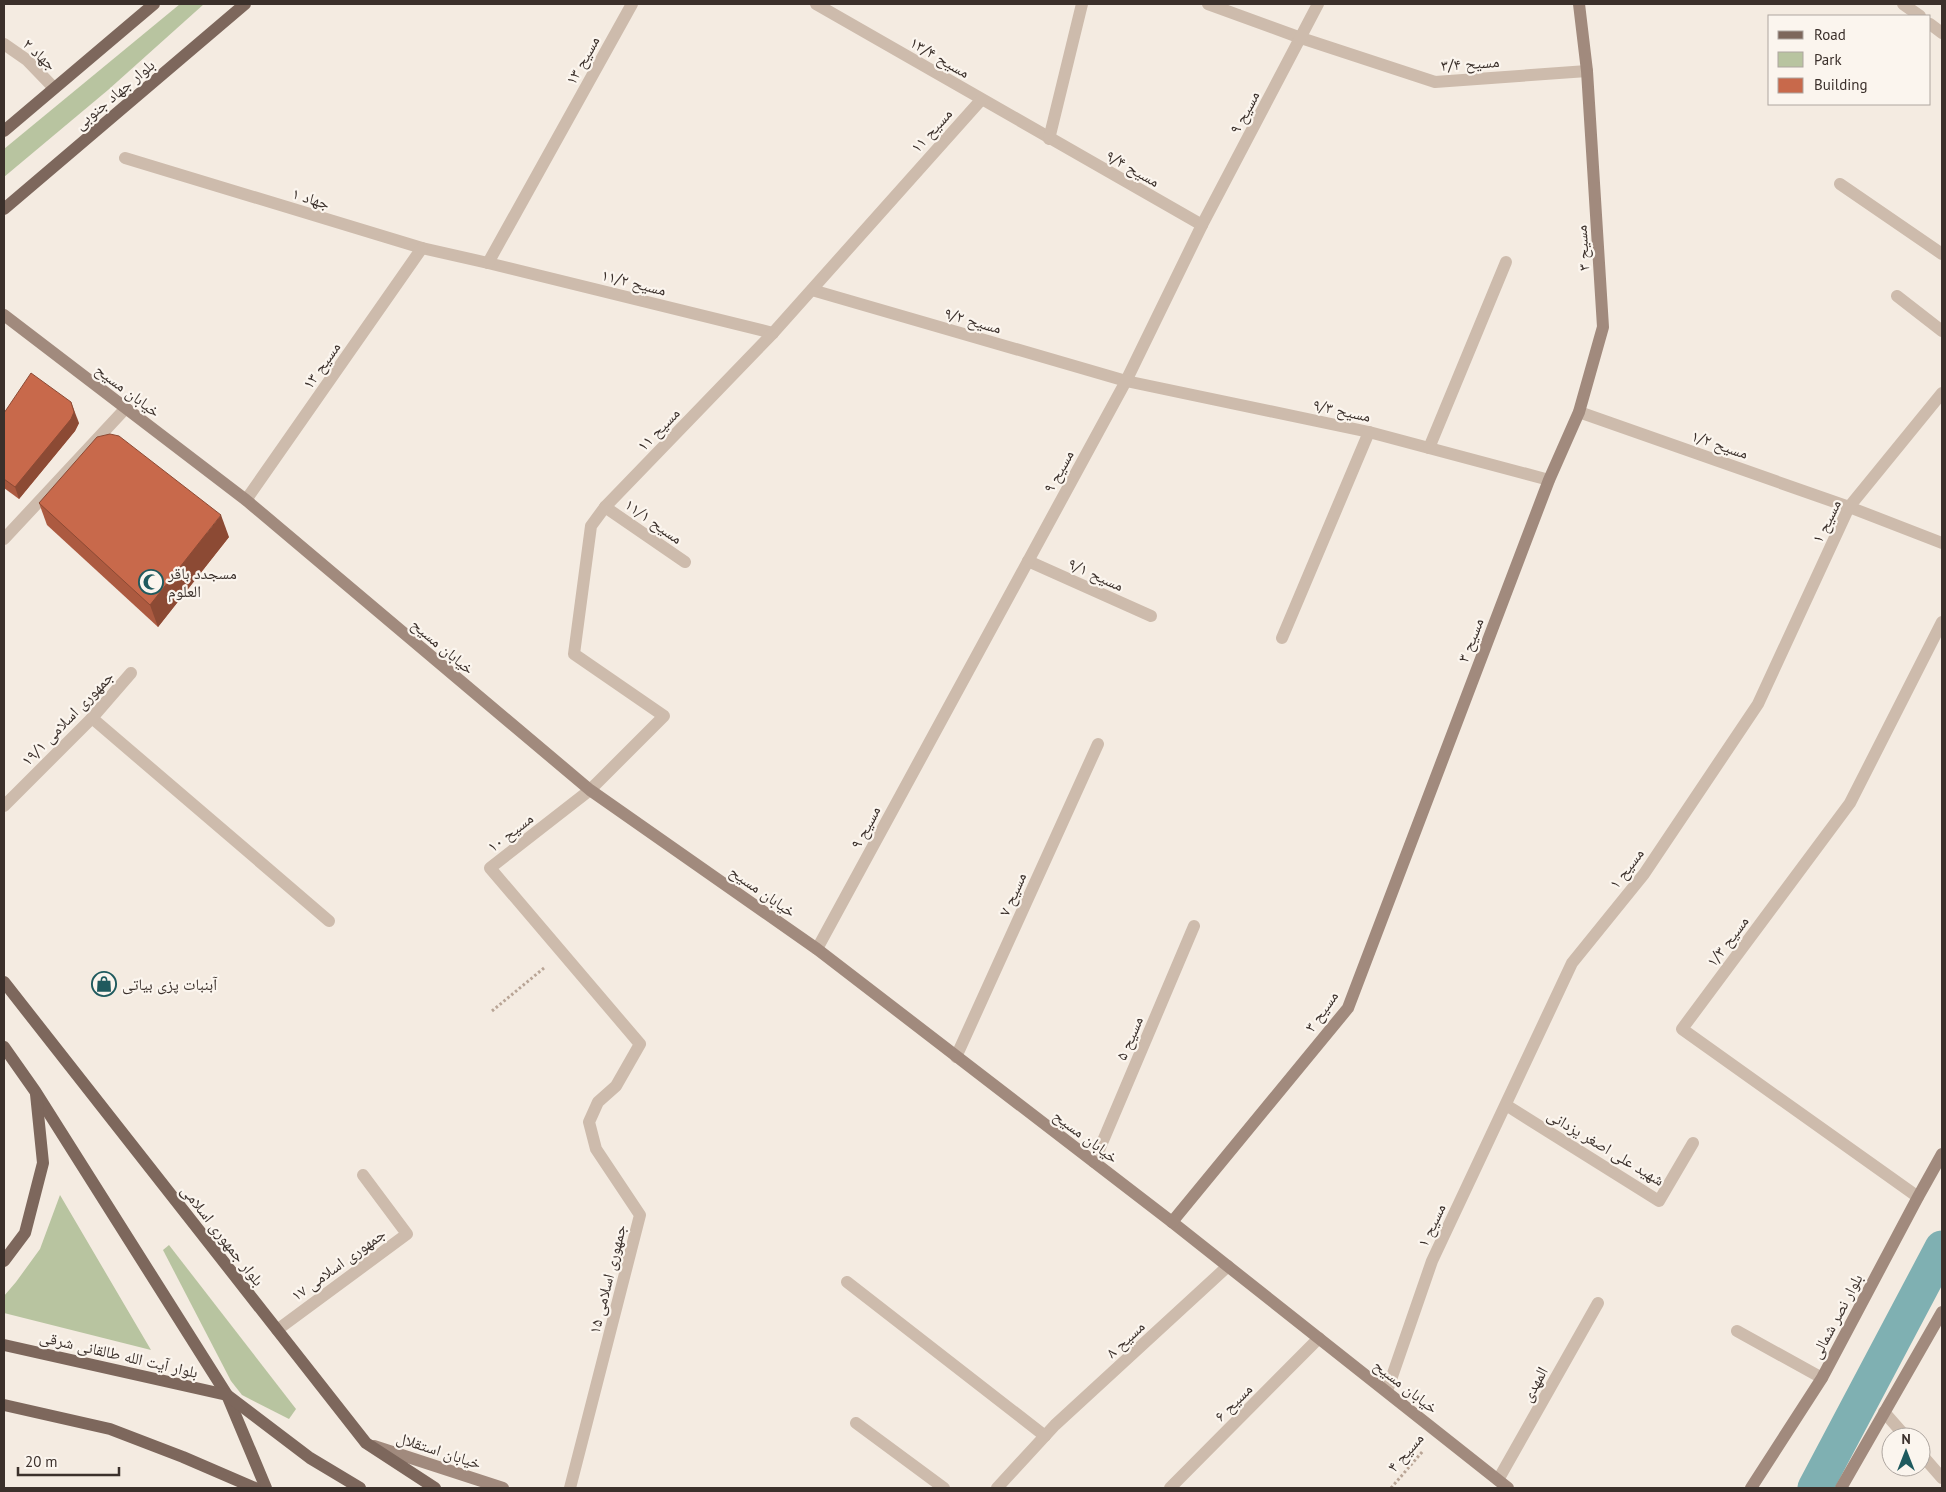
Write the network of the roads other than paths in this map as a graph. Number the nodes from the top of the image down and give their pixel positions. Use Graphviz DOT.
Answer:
graph roads {
  1 [pos="154,4"];
  2 [pos="245,4"];
  3 [pos="632,4"];
  4 [pos="816,4"];
  5 [pos="1082,4"];
  6 [pos="1208,4"];
  7 [pos="1318,4"];
  8 [pos="1579,4"];
  9 [pos="1903,4"];
  10 [pos="1919,15"];
  11 [pos="1931,25"];
  12 [pos="1942,33"];
  13 [pos="1301,38"];
  14 [pos="4,44"];
  15 [pos="1587,71"];
  16 [pos="54,88"];
  17 [pos="981,100"];
  18 [pos="4,131"];
  19 [pos="1049,139"];
  20 [pos="125,158"];
  21 [pos="1840,184"];
  22 [pos="4,209"];
  23 [pos="1202,225"];
  24 [pos="422,248"];
  25 [pos="1942,254"];
  26 [pos="1506,262"];
  27 [pos="488,263"];
  28 [pos="812,290"];
  29 [pos="1897,296"];
  30 [pos="4,316"];
  31 [pos="1942,331"];
  32 [pos="773,333"];
  33 [pos="1126,381"];
  34 [pos="1942,392"];
  35 [pos="125,409"];
  36 [pos="1579,412"];
  37 [pos="1369,432"];
  38 [pos="1429,448"];
  39 [pos="1549,480"];
  40 [pos="246,500"];
  41 [pos="1849,506"];
  42 [pos="606,507"];
  43 [pos="4,539"];
  44 [pos="1942,543"];
  45 [pos="1028,561"];
  46 [pos="685,562"];
  47 [pos="1150,616"];
  48 [pos="1942,622"];
  49 [pos="1282,638"];
  50 [pos="131,673"];
  51 [pos="92,718"];
  52 [pos="1098,744"];
  53 [pos="590,790"];
  54 [pos="4,806"];
  55 [pos="329,921"];
  56 [pos="1194,926"];
  57 [pos="817,949"];
  58 [pos="562,953"];
  59 [pos="4,982"];
  60 [pos="4,1047"];
  61 [pos="956,1057"];
  62 [pos="36,1091"];
  63 [pos="1506,1105"];
  64 [pos="1693,1143"];
  65 [pos="1942,1154"];
  66 [pos="1094,1162"];
  67 [pos="363,1174"];
  68 [pos="1918,1197"];
  69 [pos="1172,1222"];
  70 [pos="4,1261"];
  71 [pos="1228,1266"];
  72 [pos="847,1282"];
  73 [pos="1598,1303"];
  74 [pos="1942,1312"];
  75 [pos="277,1330"];
  76 [pos="1737,1331"];
  77 [pos="1319,1338"];
  78 [pos="4,1344"];
  79 [pos="1822,1378"];
  80 [pos="1387,1391"];
  81 [pos="227,1395"];
  82 [pos="4,1405"];
  83 [pos="1884,1412"];
  84 [pos="856,1423"];
  85 [pos="1897,1427"];
  86 [pos="1045,1436"];
  87 [pos="366,1443"];
  88 [pos="1931,1465"];
  89 [pos="1942,1478"];
  90 [pos="1503,1484"];
  91 [pos="255,1488"];
  92 [pos="266,1488"];
  93 [pos="360,1488"];
  94 [pos="435,1488"];
  95 [pos="503,1488"];
  96 [pos="570,1488"];
  97 [pos="944,1488"];
  98 [pos="997,1488"];
  99 [pos="1170,1488"];
  100 [pos="1751,1488"];
  101 [pos="1841,1488"];
  1 -- 16 [label="main road"];
  2 -- 22 [label="main road, بلوار جهاد جنوبی"];
  3 -- 27 [label="street, مسیح ۱۳"];
  4 -- 17 [label="street, مسیح ۱۳/۴"];
  5 -- 19 [label="street"];
  6 -- 13 [label="street, مسیح ۳/۴"];
  7 -- 13 [label="street, مسیح ۹"];
  8 -- 15 [label="street, مسیح ۳"];
  9 -- 10 [label="street"];
  11 -- 12 [label="street"];
  13 -- 15 [label="street, مسیح ۳/۴"];
  13 -- 23 [label="street, مسیح ۹"];
  14 -- 16 [label="street, جهاد ۲"];
  15 -- 36 [label="street, مسیح ۳"];
  16 -- 18 [label="main road"];
  17 -- 19 [label="street, مسیح ۱۳/۴"];
  17 -- 28 [label="street, مسیح ۱۱"];
  19 -- 23 [label="street, مسیح ۹/۴"];
  20 -- 24 [label="street, جهاد ۱"];
  21 -- 25 [label="street"];
  23 -- 33 [label="street, مسیح ۹"];
  24 -- 27 [label="street, جهاد ۱"];
  24 -- 40 [label="street, مسیح ۱۳"];
  26 -- 38 [label="street"];
  27 -- 32 [label="street, مسیح ۱۱/۲"];
  28 -- 32 [label="street, مسیح ۱۱"];
  28 -- 33 [label="street, مسیح ۹/۲"];
  29 -- 31 [label="street"];
  30 -- 35 [label="street, خیابان مسیح"];
  32 -- 42 [label="street, مسیح ۱۱"];
  33 -- 37 [label="street, مسیح ۹/۳"];
  33 -- 45 [label="street, مسیح ۹"];
  34 -- 41 [label="street, مسیح ۱"];
  35 -- 40 [label="street, خیابان مسیح"];
  35 -- 43 [label="street"];
  36 -- 39 [label="street, مسیح ۳"];
  36 -- 41 [label="street, مسیح ۱/۲"];
  37 -- 38 [label="street, مسیح ۹/۳"];
  37 -- 49 [label="street"];
  38 -- 39 [label="street, مسیح ۹/۳"];
  39 -- 69 [label="street, مسیح ۳"];
  40 -- 53 [label="street, خیابان مسیح"];
  41 -- 44 [label="street"];
  41 -- 63 [label="street, مسیح ۱"];
  42 -- 46 [label="street, مسیح ۱۱/۱"];
  42 -- 53 [label="street, مسیح ۱۱"];
  45 -- 47 [label="street, مسیح ۹/۱"];
  45 -- 57 [label="street, مسیح ۹"];
  48 -- 68 [label="street, مسیح ۱/۳"];
  50 -- 51 [label="street, جمهوری اسلامی ۱۹/۱"];
  51 -- 54 [label="street, جمهوری اسلامی ۱۹/۱"];
  51 -- 55 [label="street"];
  52 -- 61 [label="street, مسیح ۷"];
  53 -- 57 [label="street, خیابان مسیح"];
  53 -- 58 [label="street, مسیح ۱۰"];
  56 -- 66 [label="street, مسیح ۵"];
  57 -- 61 [label="street, خیابان مسیح"];
  58 -- 96 [label="street, جمهوری اسلامی ۱۵"];
  59 -- 75 [label="main road, بلوار جمهوری اسلامی"];
  60 -- 62 [label="main road"];
  61 -- 66 [label="street, خیابان مسیح"];
  62 -- 70 [label="main road"];
  62 -- 81 [label="main road"];
  63 -- 64 [label="street, شهید علی اصغر یزدانی"];
  63 -- 80 [label="street, مسیح ۱"];
  65 -- 68 [label="street, بلوار نصر شمالی"];
  66 -- 69 [label="street, خیابان مسیح"];
  67 -- 75 [label="street, جمهوری اسلامی ۱۷"];
  68 -- 79 [label="street, بلوار نصر شمالی"];
  69 -- 71 [label="street, خیابان مسیح"];
  71 -- 77 [label="street, خیابان مسیح"];
  71 -- 86 [label="street, مسیح ۸"];
  72 -- 86 [label="street"];
  73 -- 90 [label="street, المهدی"];
  74 -- 83 [label="street"];
  75 -- 87 [label="main road, بلوار جمهوری اسلامی"];
  76 -- 79 [label="street"];
  77 -- 80 [label="street, خیابان مسیح"];
  77 -- 99 [label="street, مسیح ۶"];
  78 -- 81 [label="main road, بلوار آیت الله طالقانی شرقی"];
  79 -- 100 [label="street, بلوار نصر شمالی"];
  80 -- 90 [label="street, خیابان مسیح"];
  81 -- 92 [label="main road"];
  81 -- 93 [label="main road"];
  82 -- 91 [label="main road"];
  83 -- 85 [label="street"];
  83 -- 101 [label="street"];
  84 -- 97 [label="street"];
  86 -- 98 [label="street, مسیح ۸"];
  87 -- 94 [label="main road, بلوار جمهوری اسلامی"];
  87 -- 95 [label="street, خیابان استقلال"];
  88 -- 89 [label="street"];
}
